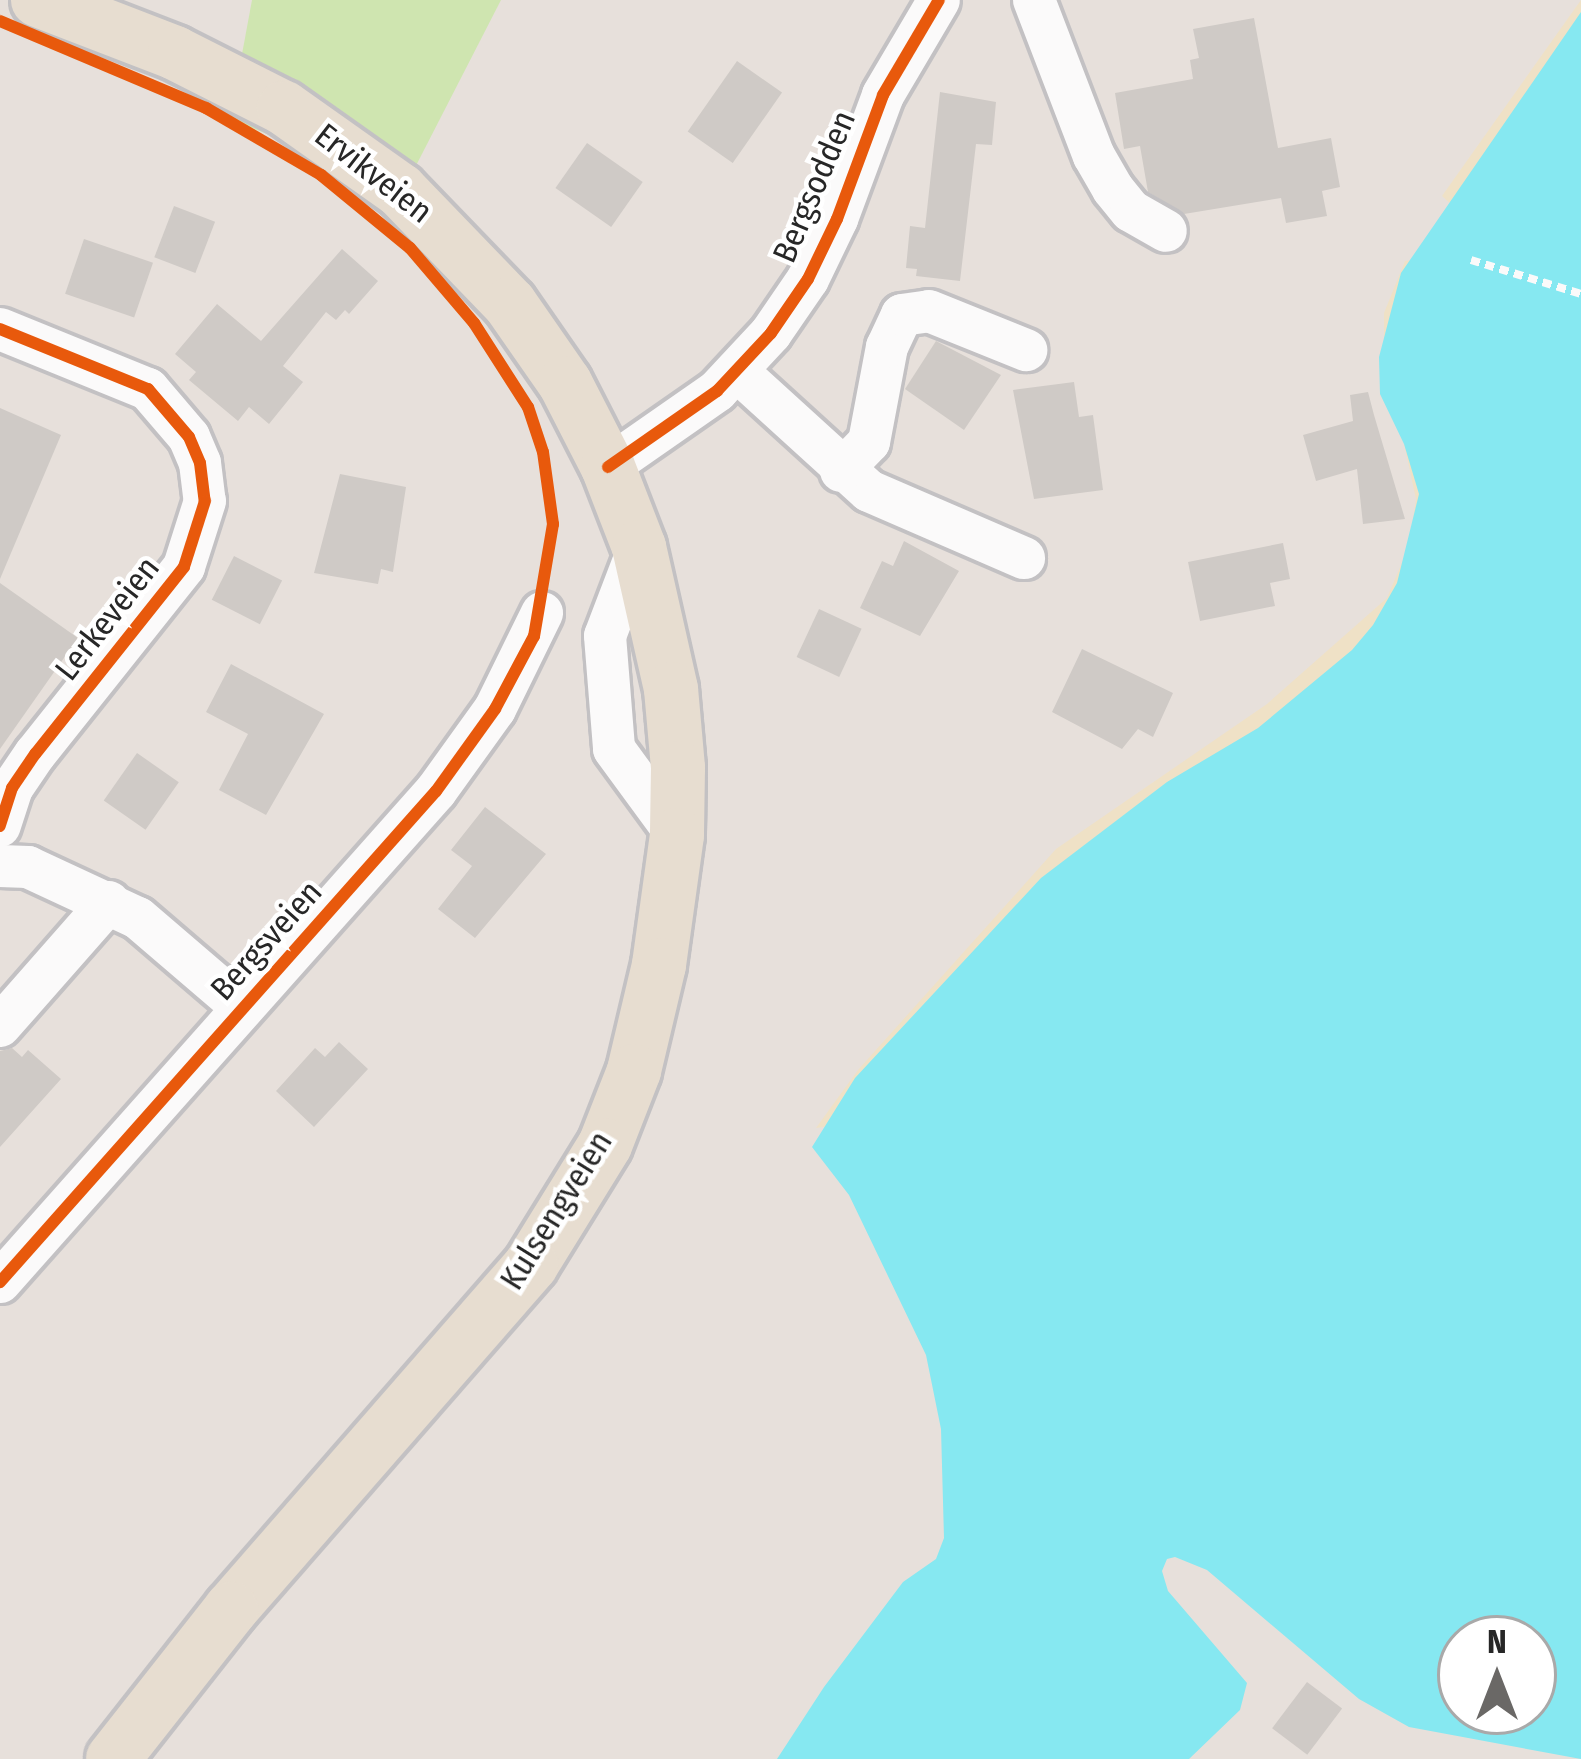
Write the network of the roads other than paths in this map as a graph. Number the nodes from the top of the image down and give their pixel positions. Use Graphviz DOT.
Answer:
graph roads {
  1 [pos="38,0"];
  2 [pos="939,0"];
  3 [pos="1034,0"];
  4 [pos="1166,231"];
  5 [pos="0,329"];
  6 [pos="1026,350"];
  7 [pos="737,370"];
  8 [pos="608,467"];
  9 [pos="842,472"];
  10 [pos="1024,558"];
  11 [pos="542,613"];
  12 [pos="0,826"];
  13 [pos="0,866"];
  14 [pos="109,902"];
  15 [pos="243,1008"];
  16 [pos="0,1026"];
  17 [pos="0,1282"];
  18 [pos="113,1759"];
  1 -- 8 [label="main road, Ervikveien"];
  2 -- 7 [label="street, Bergsodden"];
  3 -- 4 [label="street"];
  5 -- 12 [label="street, Lerkeveien"];
  6 -- 9 [label="street"];
  7 -- 8 [label="street, Bergsodden"];
  7 -- 9 [label="street"];
  8 -- 18 [label="main road, Kulsengveien"];
  9 -- 10 [label="street"];
  11 -- 15 [label="street, Bergsveien"];
  13 -- 14 [label="street"];
  14 -- 15 [label="street"];
  14 -- 16 [label="street"];
  15 -- 17 [label="street, Bergsveien"];
}
